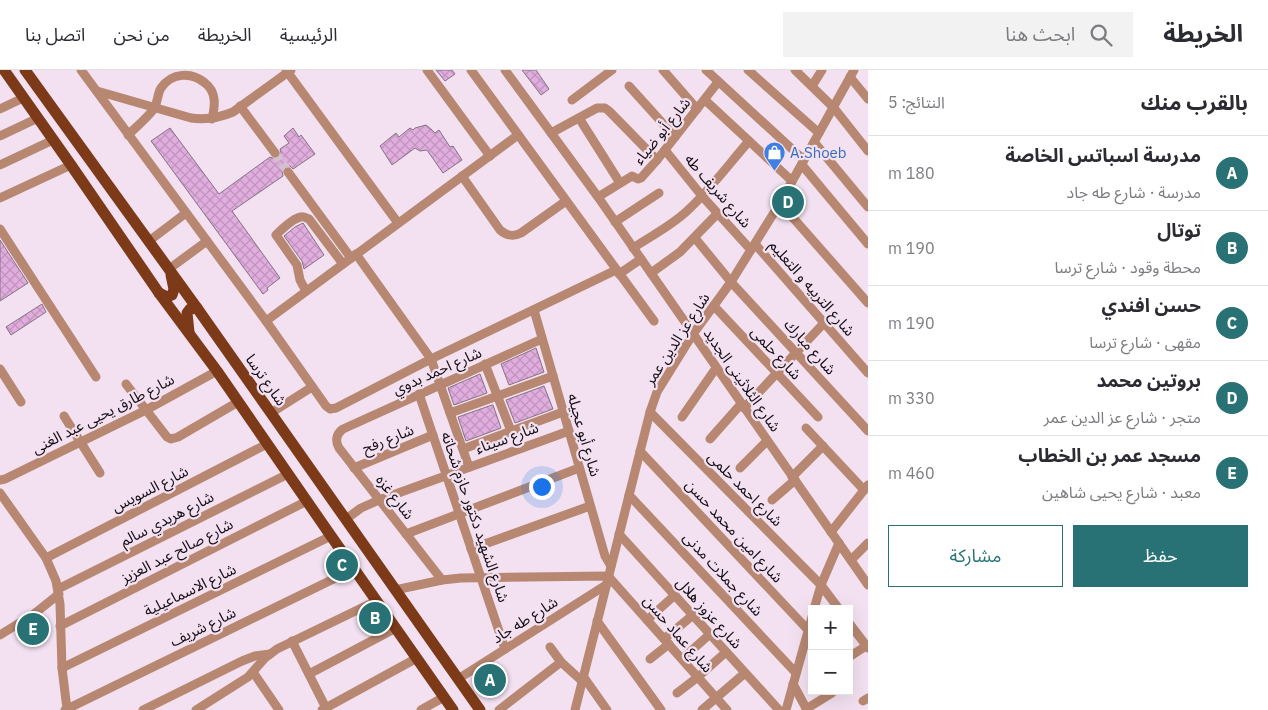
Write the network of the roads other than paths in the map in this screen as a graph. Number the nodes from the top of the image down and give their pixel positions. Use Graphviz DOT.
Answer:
graph roads {
  1 [pos="25,70"];
  2 [pos="82,70"];
  3 [pos="427,70"];
  4 [pos="471,70"];
  5 [pos="505,70"];
  6 [pos="612,70"];
  7 [pos="663,70"];
  8 [pos="706,70"];
  9 [pos="748,70"];
  10 [pos="795,70"];
  11 [pos="822,70"];
  12 [pos="288,71"];
  13 [pos="187,72"];
  14 [pos="852,74"];
  15 [pos="4,76"];
  16 [pos="718,82"];
  17 [pos="629,86"];
  18 [pos="812,86"];
  19 [pos="97,91"];
  20 [pos="24,98"];
  21 [pos="868,99"];
  22 [pos="572,100"];
  23 [pos="705,100"];
  24 [pos="240,106"];
  25 [pos="154,108"];
  26 [pos="834,108"];
  27 [pos="0,109"];
  28 [pos="697,109"];
  29 [pos="38,118"];
  30 [pos="579,118"];
  31 [pos="212,119"];
  32 [pos="820,132"];
  33 [pos="551,133"];
  34 [pos="128,135"];
  35 [pos="518,135"];
  36 [pos="0,136"];
  37 [pos="675,137"];
  38 [pos="53,140"];
  39 [pos="749,141"];
  40 [pos="814,142"];
  41 [pos="866,145"];
  42 [pos="665,150"];
  43 [pos="275,153"];
  44 [pos="490,156"];
  45 [pos="657,160"];
  46 [pos="803,162"];
  47 [pos="0,165"];
  48 [pos="71,165"];
  49 [pos="288,172"];
  50 [pos="462,176"];
  51 [pos="792,182"];
  52 [pos="620,183"];
  53 [pos="659,193"];
  54 [pos="702,196"];
  55 [pos="598,197"];
  56 [pos="0,198"];
  57 [pos="566,201"];
  58 [pos="780,203"];
  59 [pos="868,207"];
  60 [pos="186,213"];
  61 [pos="717,214"];
  62 [pos="615,222"];
  63 [pos="398,223"];
  64 [pos="0,230"];
  65 [pos="695,238"];
  66 [pos="149,241"];
  67 [pos="207,241"];
  68 [pos="868,244"];
  69 [pos="753,247"];
  70 [pos="633,248"];
  71 [pos="354,256"];
  72 [pos="641,259"];
  73 [pos="343,264"];
  74 [pos="170,270"];
  75 [pos="618,272"];
  76 [pos="650,273"];
  77 [pos="732,282"];
  78 [pos="306,291"];
  79 [pos="159,293"];
  80 [pos="868,303"];
  81 [pos="714,306"];
  82 [pos="197,308"];
  83 [pos="534,310"];
  84 [pos="266,321"];
  85 [pos="654,321"];
  86 [pos="824,323"];
  87 [pos="693,334"];
  88 [pos="190,335"];
  89 [pos="542,339"];
  90 [pos="796,353"];
  91 [pos="432,359"];
  92 [pos="485,364"];
  93 [pos="0,368"];
  94 [pos="716,368"];
  95 [pos="217,370"];
  96 [pos="777,373"];
  97 [pos="868,373"];
  98 [pos="553,376"];
  99 [pos="96,378"];
  100 [pos="126,384"];
  101 [pos="440,385"];
  102 [pos="312,386"];
  103 [pos="419,394"];
  104 [pos="498,396"];
  105 [pos="21,402"];
  106 [pos="238,402"];
  107 [pos="743,406"];
  108 [pos="146,410"];
  109 [pos="563,412"];
  110 [pos="650,412"];
  111 [pos="271,413"];
  112 [pos="450,413"];
  113 [pos="64,416"];
  114 [pos="682,416"];
  115 [pos="818,418"];
  116 [pos="806,428"];
  117 [pos="343,429"];
  118 [pos="511,431"];
  119 [pos="569,431"];
  120 [pos="868,431"];
  121 [pos="433,435"];
  122 [pos="710,439"];
  123 [pos="767,441"];
  124 [pos="81,442"];
  125 [pos="267,444"];
  126 [pos="823,446"];
  127 [pos="463,449"];
  128 [pos="640,451"];
  129 [pos="469,467"];
  130 [pos="354,468"];
  131 [pos="580,468"];
  132 [pos="740,468"];
  133 [pos="100,473"];
  134 [pos="288,474"];
  135 [pos="447,475"];
  136 [pos="794,479"];
  137 [pos="0,480"];
  138 [pos="866,487"];
  139 [pos="0,493"];
  140 [pos="629,495"];
  141 [pos="379,500"];
  142 [pos="772,500"];
  143 [pos="307,501"];
  144 [pos="590,506"];
  145 [pos="460,514"];
  146 [pos="346,519"];
  147 [pos="831,532"];
  148 [pos="406,534"];
  149 [pos="619,534"];
  150 [pos="331,536"];
  151 [pos="839,543"];
  152 [pos="868,543"];
  153 [pos="471,549"];
  154 [pos="46,558"];
  155 [pos="851,560"];
  156 [pos="611,566"];
  157 [pos="354,569"];
  158 [pos="481,578"];
  159 [pos="442,580"];
  160 [pos="607,580"];
  161 [pos="821,585"];
  162 [pos="868,585"];
  163 [pos="395,590"];
  164 [pos="58,591"];
  165 [pos="675,596"];
  166 [pos="379,604"];
  167 [pos="815,605"];
  168 [pos="836,605"];
  169 [pos="693,615"];
  170 [pos="647,620"];
  171 [pos="597,621"];
  172 [pos="393,624"];
  173 [pos="60,626"];
  174 [pos="853,628"];
  175 [pos="808,630"];
  176 [pos="710,634"];
  177 [pos="0,635"];
  178 [pos="292,641"];
  179 [pos="667,642"];
  180 [pos="550,647"];
  181 [pos="867,647"];
  182 [pos="505,648"];
  183 [pos="726,652"];
  184 [pos="270,654"];
  185 [pos="853,655"];
  186 [pos="416,658"];
  187 [pos="650,659"];
  188 [pos="682,659"];
  189 [pos="561,662"];
  190 [pos="62,668"];
  191 [pos="253,672"];
  192 [pos="745,673"];
  193 [pos="796,673"];
  194 [pos="309,674"];
  195 [pos="698,677"];
  196 [pos="458,679"];
  197 [pos="583,679"];
  198 [pos="793,684"];
  199 [pos="677,693"];
  200 [pos="829,695"];
  201 [pos="444,697"];
  202 [pos="716,698"];
  203 [pos="161,706"];
  204 [pos="66,709"];
  205 [pos="324,709"];
  206 [pos="806,709"];
  207 [pos="142,710"];
  208 [pos="196,710"];
  209 [pos="279,710"];
  210 [pos="421,710"];
  211 [pos="454,710"];
  212 [pos="480,710"];
  213 [pos="499,710"];
  214 [pos="575,710"];
  215 [pos="607,710"];
  216 [pos="661,710"];
  217 [pos="702,710"];
  218 [pos="727,710"];
  219 [pos="779,710"];
  220 [pos="786,710"];
  1 -- 66 [label="main road, شارع ترسا"];
  2 -- 19 [label="street"];
  3 -- 44 [label="street"];
  4 -- 35 [label="street"];
  5 -- 33 [label="street, شارع الثلاثينى الجديد"];
  6 -- 22 [label="street"];
  7 -- 28 [label="street"];
  8 -- 16 [label="street"];
  9 -- 32 [label="street"];
  10 -- 18 [label="street"];
  11 -- 18 [label="street"];
  12 -- 24 [label="street"];
  12 -- 63 [label="street"];
  13 -- 25 [label="street"];
  13 -- 31 [label="street"];
  14 -- 21 [label="street"];
  14 -- 26 [label="street, شارع عز الدين عمر"];
  15 -- 20 [label="main road"];
  16 -- 23 [label="street, شارع أبو ضياء"];
  16 -- 46 [label="street"];
  17 -- 37 [label="street"];
  18 -- 26 [label="street"];
  19 -- 25 [label="street"];
  19 -- 34 [label="street"];
  20 -- 27 [label="street"];
  20 -- 29 [label="main road"];
  23 -- 28 [label="street, شارع أبو ضياء"];
  23 -- 39 [label="street"];
  24 -- 31 [label="street"];
  24 -- 43 [label="street"];
  25 -- 31 [label="street"];
  25 -- 34 [label="street"];
  26 -- 32 [label="street, شارع عز الدين عمر"];
  26 -- 41 [label="street"];
  28 -- 37 [label="street, شارع أبو ضياء"];
  29 -- 36 [label="street"];
  29 -- 38 [label="main road"];
  30 -- 33 [label="street"];
  30 -- 45 [label="street"];
  30 -- 52 [label="street"];
  32 -- 40 [label="street, شارع عز الدين عمر"];
  33 -- 55 [label="street, شارع الثلاثينى الجديد"];
  34 -- 60 [label="street"];
  35 -- 44 [label="street"];
  35 -- 57 [label="street"];
  37 -- 42 [label="street, شارع أبو ضياء"];
  38 -- 47 [label="street"];
  38 -- 48 [label="main road"];
  39 -- 51 [label="street"];
  39 -- 54 [label="street"];
  40 -- 46 [label="street, شارع عز الدين عمر"];
  40 -- 59 [label="street"];
  42 -- 45 [label="street, شارع أبو ضياء"];
  42 -- 54 [label="street, شارع شريف طه"];
  44 -- 50 [label="street"];
  45 -- 52 [label="street, شارع أبو ضياء"];
  46 -- 51 [label="street, شارع عز الدين عمر"];
  46 -- 68 [label="street"];
  48 -- 56 [label="street"];
  48 -- 79 [label="main road"];
  49 -- 71 [label="street"];
  50 -- 57 [label="street"];
  50 -- 63 [label="street"];
  51 -- 58 [label="street, شارع عز الدين عمر"];
  52 -- 55 [label="street"];
  53 -- 62 [label="street"];
  54 -- 61 [label="street, شارع شريف طه"];
  54 -- 70 [label="street"];
  55 -- 62 [label="street, شارع الثلاثينى الجديد"];
  57 -- 75 [label="street"];
  58 -- 69 [label="street, شارع عز الدين عمر"];
  58 -- 80 [label="street"];
  60 -- 66 [label="street"];
  60 -- 67 [label="street"];
  61 -- 65 [label="street"];
  61 -- 69 [label="street, شارع شريف طه"];
  62 -- 70 [label="street, شارع الثلاثينى الجديد"];
  63 -- 71 [label="street"];
  64 -- 99 [label="street"];
  65 -- 76 [label="street"];
  65 -- 77 [label="street, شارع مبارك"];
  66 -- 74 [label="main road, شارع ترسا"];
  67 -- 74 [label="street"];
  67 -- 84 [label="street"];
  69 -- 77 [label="street, شارع عز الدين عمر"];
  69 -- 86 [label="street, شارع التربيه و التعليم"];
  70 -- 72 [label="street, شارع الثلاثينى الجديد"];
  71 -- 73 [label="street"];
  71 -- 91 [label="street"];
  72 -- 75 [label="street"];
  72 -- 76 [label="street, شارع الثلاثينى الجديد"];
  73 -- 78 [label="street"];
  73 -- 78 [label="street"];
  74 -- 79 [label="main road"];
  74 -- 82 [label="main road, شارع ترسا"];
  75 -- 83 [label="street"];
  75 -- 85 [label="street"];
  76 -- 87 [label="street, شارع الثلاثينى الجديد"];
  77 -- 81 [label="street, شارع عز الدين عمر"];
  77 -- 90 [label="street, شارع مبارك"];
  78 -- 84 [label="street"];
  79 -- 88 [label="main road"];
  81 -- 87 [label="street, شارع عز الدين عمر"];
  81 -- 96 [label="street, شارع حلمى"];
  82 -- 88 [label="main road"];
  82 -- 111 [label="main road, شارع ترسا"];
  83 -- 89 [label="street, شارع أبو عجيله"];
  83 -- 91 [label="street"];
  84 -- 102 [label="street"];
  86 -- 90 [label="street"];
  86 -- 97 [label="street, شارع التربيه و التعليم"];
  87 -- 94 [label="street, شارع الثلاثينى الجديد"];
  87 -- 110 [label="street, شارع عز الدين عمر"];
  88 -- 95 [label="main road"];
  89 -- 92 [label="street, شارع احمد بدوي"];
  89 -- 98 [label="street, شارع أبو عجيله"];
  90 -- 96 [label="street"];
  90 -- 120 [label="street, شارع مبارك"];
  91 -- 101 [label="street"];
  91 -- 102 [label="street"];
  92 -- 101 [label="street, شارع احمد بدوي"];
  92 -- 104 [label="street"];
  93 -- 105 [label="street"];
  94 -- 107 [label="street, شارع الثلاثينى الجديد"];
  94 -- 114 [label="street"];
  95 -- 106 [label="main road"];
  95 -- 108 [label="street, شارع طارق يحيى عبد الغنى"];
  96 -- 107 [label="street"];
  96 -- 115 [label="street, شارع حلمى"];
  98 -- 104 [label="street"];
  98 -- 109 [label="street, شارع أبو عجيله"];
  100 -- 108 [label="street"];
  101 -- 103 [label="street, شارع احمد بدوي"];
  101 -- 112 [label="street"];
  102 -- 111 [label="street"];
  103 -- 117 [label="street, شارع احمد بدوي"];
  103 -- 121 [label="street, شارع الشهيد دكتور حازم شحاته"];
  104 -- 112 [label="street"];
  104 -- 118 [label="street"];
  106 -- 108 [label="street"];
  106 -- 125 [label="main road"];
  107 -- 122 [label="street"];
  107 -- 123 [label="street, شارع الثلاثينى الجديد"];
  108 -- 124 [label="street, شارع طارق يحيى عبد الغنى"];
  109 -- 118 [label="street"];
  109 -- 119 [label="street, شارع أبو عجيله"];
  110 -- 128 [label="street, شارع عز الدين عمر"];
  110 -- 161 [label="street, شارع احمد حلمى"];
  111 -- 146 [label="main road, شارع ترسا"];
  112 -- 127 [label="street"];
  113 -- 124 [label="street"];
  116 -- 126 [label="street"];
  117 -- 130 [label="street, شارع غزه"];
  118 -- 127 [label="street"];
  119 -- 129 [label="street, شارع سيناء"];
  119 -- 131 [label="street, شارع أبو عجيله"];
  121 -- 130 [label="street, شارع رفح"];
  121 -- 135 [label="street, شارع الشهيد دكتور حازم شحاته"];
  123 -- 132 [label="street"];
  123 -- 136 [label="street, شارع الثلاثينى الجديد"];
  124 -- 133 [label="street"];
  124 -- 137 [label="street, شارع طارق يحيى عبد الغنى"];
  125 -- 134 [label="main road"];
  125 -- 154 [label="street, شارع السويس"];
  126 -- 136 [label="street"];
  126 -- 138 [label="street"];
  127 -- 129 [label="street"];
  128 -- 140 [label="street, شارع عز الدين عمر"];
  128 -- 175 [label="street, شارع امين محمد حسن"];
  129 -- 135 [label="street, شارع سيناء"];
  130 -- 141 [label="street, شارع غزه"];
  131 -- 144 [label="street, شارع أبو عجيله"];
  131 -- 145 [label="street"];
  134 -- 143 [label="main road"];
  134 -- 164 [label="street, شارع هريدي سالم"];
  135 -- 141 [label="street, شارع سيناء"];
  135 -- 145 [label="street, شارع الشهيد دكتور حازم شحاته"];
  136 -- 142 [label="street"];
  136 -- 147 [label="street, شارع الثلاثينى الجديد"];
  138 -- 147 [label="street"];
  139 -- 154 [label="street"];
  140 -- 149 [label="street, شارع عز الدين عمر"];
  140 -- 193 [label="street, شارع جملات مدنى"];
  141 -- 146 [label="street, شارع سيناء"];
  141 -- 148 [label="street, شارع غزه"];
  143 -- 150 [label="main road"];
  143 -- 173 [label="street, شارع صالح عبد العزيز"];
  144 -- 153 [label="street"];
  144 -- 156 [label="street, شارع أبو عجيله"];
  145 -- 148 [label="street"];
  145 -- 153 [label="street, شارع الشهيد دكتور حازم شحاته"];
  146 -- 163 [label="main road, شارع ترسا"];
  147 -- 151 [label="street, شارع الثلاثينى الجديد"];
  148 -- 159 [label="street, شارع غزه"];
  149 -- 156 [label="street, شارع عز الدين عمر"];
  149 -- 165 [label="street, شارع عزوز هلال"];
  150 -- 157 [label="main road"];
  150 -- 190 [label="street, شارع الاسماعيلية"];
  151 -- 155 [label="street, شارع الثلاثينى الجديد"];
  151 -- 161 [label="street"];
  152 -- 155 [label="street"];
  153 -- 158 [label="street, شارع الشهيد دكتور حازم شحاته"];
  154 -- 164 [label="street"];
  155 -- 162 [label="street, شارع الثلاثينى الجديد"];
  156 -- 160 [label="street, شارع عز الدين عمر"];
  157 -- 166 [label="main road"];
  157 -- 204 [label="street, شارع شريف"];
  158 -- 159 [label="street"];
  158 -- 160 [label="street"];
  158 -- 182 [label="street, شارع الشهيد دكتور حازم شحاته"];
  159 -- 163 [label="street"];
  160 -- 170 [label="street, شارع عماد حسن"];
  160 -- 171 [label="street, شارع عز الدين عمر"];
  160 -- 182 [label="street, شارع طه جاد"];
  161 -- 167 [label="street"];
  161 -- 168 [label="street, شارع احمد حلمى"];
  163 -- 196 [label="main road, شارع ترسا"];
  164 -- 173 [label="street"];
  164 -- 177 [label="street, شارع هريدي سالم"];
  165 -- 169 [label="street, شارع عزوز هلال"];
  165 -- 170 [label="street"];
  166 -- 172 [label="main road"];
  166 -- 178 [label="street"];
  169 -- 176 [label="street, شارع عزوز هلال"];
  169 -- 179 [label="street"];
  170 -- 179 [label="street, شارع عماد حسن"];
  171 -- 197 [label="street, شارع عز الدين عمر"];
  171 -- 216 [label="street"];
  172 -- 186 [label="main road"];
  172 -- 194 [label="street"];
  173 -- 190 [label="street"];
  174 -- 181 [label="street"];
  175 -- 193 [label="street"];
  176 -- 183 [label="street, شارع عزوز هلال"];
  176 -- 188 [label="street"];
  178 -- 184 [label="street"];
  178 -- 194 [label="street"];
  179 -- 187 [label="street"];
  179 -- 188 [label="street, شارع عماد حسن"];
  180 -- 189 [label="street"];
  181 -- 185 [label="street"];
  182 -- 196 [label="street, شارع طه جاد"];
  183 -- 192 [label="street, شارع عزوز هلال"];
  183 -- 195 [label="street"];
  184 -- 191 [label="street"];
  184 -- 203 [label="street"];
  186 -- 201 [label="main road"];
  186 -- 205 [label="street"];
  188 -- 195 [label="street, شارع عماد حسن"];
  189 -- 197 [label="street"];
  189 -- 213 [label="street"];
  190 -- 204 [label="street"];
  191 -- 208 [label="street"];
  191 -- 209 [label="street"];
  192 -- 202 [label="street"];
  192 -- 219 [label="street, شارع عزوز هلال"];
  193 -- 198 [label="street"];
  194 -- 205 [label="street"];
  195 -- 199 [label="street"];
  195 -- 202 [label="street, شارع عماد حسن"];
  196 -- 212 [label="main road, شارع ترسا"];
  197 -- 214 [label="street, شارع عز الدين عمر"];
  197 -- 215 [label="street"];
  198 -- 206 [label="street"];
  198 -- 220 [label="street"];
  200 -- 206 [label="street"];
  201 -- 210 [label="street"];
  201 -- 211 [label="main road"];
  202 -- 217 [label="street"];
  202 -- 218 [label="street, شارع عماد حسن"];
  203 -- 207 [label="street"];
}
